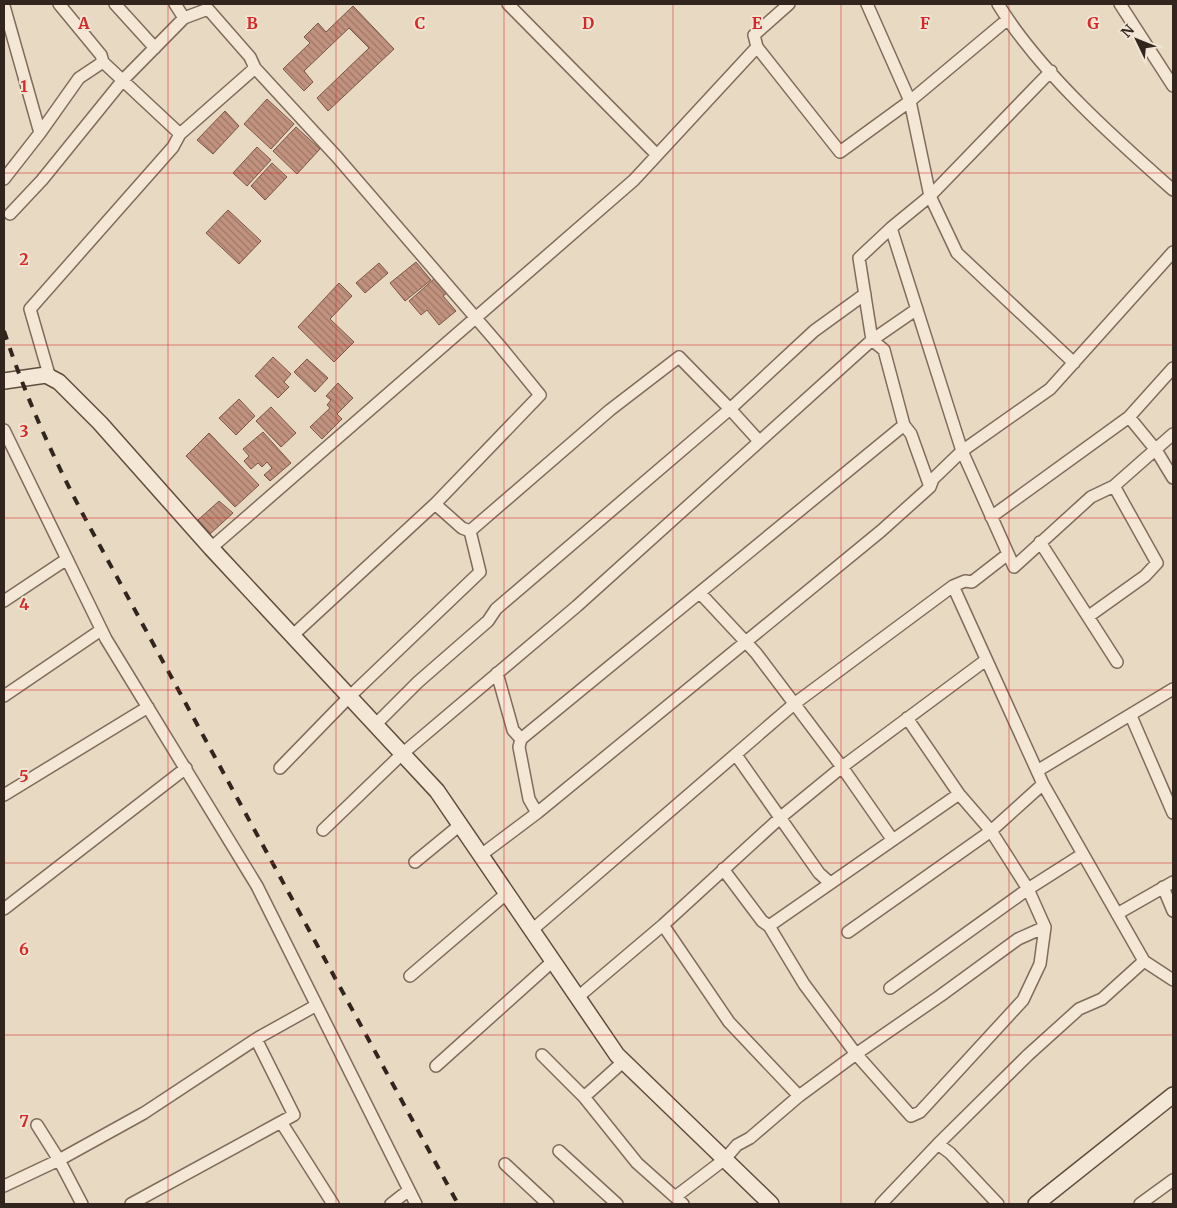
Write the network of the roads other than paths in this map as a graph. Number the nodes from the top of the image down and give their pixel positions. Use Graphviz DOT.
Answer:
graph roads {
  1 [pos="59,4"];
  2 [pos="115,4"];
  3 [pos="174,4"];
  4 [pos="508,4"];
  5 [pos="789,4"];
  6 [pos="867,4"];
  7 [pos="998,4"];
  8 [pos="1120,4"];
  9 [pos="4,6"];
  10 [pos="184,18"];
  11 [pos="1008,19"];
  12 [pos="757,47"];
  13 [pos="155,48"];
  14 [pos="103,62"];
  15 [pos="255,68"];
  16 [pos="1051,71"];
  17 [pos="123,80"];
  18 [pos="1173,86"];
  19 [pos="910,101"];
  20 [pos="40,133"];
  21 [pos="180,134"];
  22 [pos="658,155"];
  23 [pos="4,178"];
  24 [pos="1173,190"];
  25 [pos="930,196"];
  26 [pos="10,214"];
  27 [pos="891,228"];
  28 [pos="1173,252"];
  29 [pos="865,294"];
  30 [pos="917,309"];
  31 [pos="476,318"];
  32 [pos="872,340"];
  33 [pos="1074,363"];
  34 [pos="1173,368"];
  35 [pos="50,378"];
  36 [pos="4,381"];
  37 [pos="730,409"];
  38 [pos="1129,417"];
  39 [pos="904,425"];
  40 [pos="4,430"];
  41 [pos="1173,434"];
  42 [pos="760,441"];
  43 [pos="1156,450"];
  44 [pos="962,451"];
  45 [pos="1173,478"];
  46 [pos="1114,486"];
  47 [pos="930,487"];
  48 [pos="435,504"];
  49 [pos="991,517"];
  50 [pos="470,531"];
  51 [pos="1040,542"];
  52 [pos="211,548"];
  53 [pos="1008,554"];
  54 [pos="67,560"];
  55 [pos="953,586"];
  56 [pos="700,593"];
  57 [pos="4,601"];
  58 [pos="1089,616"];
  59 [pos="101,630"];
  60 [pos="292,636"];
  61 [pos="745,642"];
  62 [pos="986,660"];
  63 [pos="1117,662"];
  64 [pos="497,673"];
  65 [pos="1173,689"];
  66 [pos="4,696"];
  67 [pos="349,697"];
  68 [pos="794,704"];
  69 [pos="148,707"];
  70 [pos="1131,716"];
  71 [pos="907,718"];
  72 [pos="375,725"];
  73 [pos="521,739"];
  74 [pos="402,754"];
  75 [pos="736,755"];
  76 [pos="842,767"];
  77 [pos="186,768"];
  78 [pos="280,768"];
  79 [pos="1037,771"];
  80 [pos="1043,784"];
  81 [pos="959,794"];
  82 [pos="4,795"];
  83 [pos="537,813"];
  84 [pos="1173,813"];
  85 [pos="781,817"];
  86 [pos="460,825"];
  87 [pos="324,830"];
  88 [pos="992,831"];
  89 [pos="892,839"];
  90 [pos="1083,854"];
  91 [pos="481,855"];
  92 [pos="415,862"];
  93 [pos="723,869"];
  94 [pos="830,883"];
  95 [pos="1168,884"];
  96 [pos="1028,889"];
  97 [pos="507,893"];
  98 [pos="4,909"];
  99 [pos="1173,911"];
  100 [pos="1117,914"];
  101 [pos="663,925"];
  102 [pos="769,926"];
  103 [pos="1045,927"];
  104 [pos="532,930"];
  105 [pos="848,932"];
  106 [pos="1144,960"];
  107 [pos="553,961"];
  108 [pos="410,976"];
  109 [pos="1173,980"];
  110 [pos="890,988"];
  111 [pos="578,998"];
  112 [pos="315,1006"];
  113 [pos="256,1039"];
  114 [pos="856,1054"];
  115 [pos="542,1055"];
  116 [pos="624,1061"];
  117 [pos="436,1066"];
  118 [pos="799,1096"];
  119 [pos="1173,1096"];
  120 [pos="584,1098"];
  121 [pos="281,1122"];
  122 [pos="37,1125"];
  123 [pos="938,1144"];
  124 [pos="559,1152"];
  125 [pos="725,1159"];
  126 [pos="59,1160"];
  127 [pos="505,1164"];
  128 [pos="1173,1180"];
  129 [pos="4,1186"];
  130 [pos="409,1190"];
  131 [pos="679,1201"];
  132 [pos="82,1204"];
  133 [pos="131,1204"];
  134 [pos="333,1204"];
  135 [pos="392,1204"];
  136 [pos="416,1204"];
  137 [pos="548,1204"];
  138 [pos="617,1204"];
  139 [pos="772,1204"];
  140 [pos="881,1204"];
  141 [pos="998,1204"];
  142 [pos="1036,1204"];
  143 [pos="1140,1204"];
  1 -- 14 [label="street"];
  2 -- 13 [label="street"];
  3 -- 10 [label="street"];
  4 -- 22 [label="street"];
  5 -- 12 [label="street"];
  6 -- 19 [label="street"];
  7 -- 11 [label="street"];
  8 -- 18 [label="street"];
  9 -- 20 [label="street"];
  10 -- 13 [label="street"];
  10 -- 15 [label="street"];
  11 -- 16 [label="street"];
  11 -- 19 [label="street"];
  12 -- 19 [label="street"];
  12 -- 22 [label="street"];
  13 -- 17 [label="street"];
  14 -- 17 [label="street"];
  14 -- 20 [label="street"];
  15 -- 21 [label="street"];
  15 -- 31 [label="street"];
  16 -- 24 [label="street"];
  16 -- 25 [label="street"];
  17 -- 21 [label="street"];
  17 -- 26 [label="street"];
  19 -- 25 [label="street"];
  20 -- 23 [label="street"];
  21 -- 35 [label="street"];
  22 -- 31 [label="street"];
  25 -- 27 [label="street"];
  25 -- 33 [label="street"];
  27 -- 29 [label="street"];
  27 -- 30 [label="street"];
  28 -- 33 [label="street"];
  29 -- 32 [label="street"];
  29 -- 37 [label="street"];
  30 -- 32 [label="street"];
  30 -- 44 [label="street"];
  31 -- 48 [label="street"];
  31 -- 52 [label="street"];
  32 -- 39 [label="street"];
  32 -- 42 [label="street"];
  33 -- 44 [label="street"];
  34 -- 38 [label="street"];
  35 -- 36 [label="street"];
  35 -- 52 [label="street"];
  37 -- 42 [label="street"];
  37 -- 50 [label="street"];
  37 -- 72 [label="street"];
  38 -- 43 [label="street"];
  38 -- 49 [label="street"];
  39 -- 47 [label="street"];
  39 -- 56 [label="street"];
  40 -- 54 [label="street"];
  41 -- 43 [label="street"];
  42 -- 64 [label="street"];
  43 -- 45 [label="street"];
  43 -- 46 [label="street"];
  44 -- 47 [label="street"];
  44 -- 49 [label="street"];
  46 -- 51 [label="street"];
  46 -- 58 [label="street"];
  47 -- 61 [label="street"];
  48 -- 50 [label="street"];
  48 -- 60 [label="street"];
  49 -- 53 [label="street"];
  50 -- 67 [label="street"];
  51 -- 53 [label="street"];
  51 -- 58 [label="street"];
  52 -- 60 [label="street"];
  53 -- 55 [label="street"];
  54 -- 57 [label="street"];
  54 -- 59 [label="street"];
  55 -- 62 [label="street"];
  55 -- 68 [label="street"];
  56 -- 61 [label="street"];
  56 -- 73 [label="street"];
  58 -- 63 [label="street"];
  59 -- 66 [label="street"];
  59 -- 69 [label="street"];
  60 -- 67 [label="street"];
  61 -- 68 [label="street"];
  61 -- 83 [label="street"];
  62 -- 71 [label="street"];
  62 -- 79 [label="street"];
  64 -- 73 [label="street"];
  64 -- 74 [label="street"];
  65 -- 70 [label="street"];
  67 -- 72 [label="street"];
  67 -- 78 [label="street"];
  68 -- 75 [label="street"];
  68 -- 76 [label="street"];
  69 -- 77 [label="street"];
  69 -- 82 [label="street"];
  70 -- 79 [label="street"];
  70 -- 84 [label="street"];
  71 -- 76 [label="street"];
  71 -- 81 [label="street"];
  72 -- 74 [label="street"];
  73 -- 83 [label="street"];
  74 -- 86 [label="street"];
  74 -- 87 [label="street"];
  75 -- 85 [label="street"];
  75 -- 104 [label="street"];
  76 -- 85 [label="street"];
  76 -- 89 [label="street"];
  77 -- 98 [label="street"];
  77 -- 112 [label="street"];
  79 -- 80 [label="street"];
  80 -- 88 [label="street"];
  80 -- 90 [label="street"];
  81 -- 88 [label="street"];
  81 -- 89 [label="street"];
  83 -- 91 [label="street"];
  85 -- 93 [label="street"];
  85 -- 94 [label="street"];
  86 -- 91 [label="street"];
  86 -- 92 [label="street"];
  88 -- 96 [label="street"];
  88 -- 105 [label="street"];
  89 -- 94 [label="street"];
  90 -- 96 [label="street"];
  90 -- 100 [label="street"];
  91 -- 97 [label="street"];
  93 -- 101 [label="street"];
  93 -- 102 [label="street"];
  94 -- 102 [label="street"];
  95 -- 99 [label="street"];
  95 -- 100 [label="street"];
  96 -- 103 [label="street"];
  96 -- 110 [label="street"];
  97 -- 104 [label="street"];
  97 -- 108 [label="street"];
  100 -- 106 [label="street"];
  101 -- 111 [label="street"];
  101 -- 118 [label="street"];
  102 -- 114 [label="street"];
  103 -- 114 [label="street"];
  103 -- 114 [label="street"];
  104 -- 107 [label="street"];
  106 -- 109 [label="street"];
  106 -- 123 [label="street"];
  107 -- 111 [label="street"];
  107 -- 117 [label="street"];
  111 -- 116 [label="street"];
  112 -- 113 [label="street"];
  112 -- 130 [label="street"];
  113 -- 121 [label="street"];
  113 -- 126 [label="street"];
  114 -- 118 [label="street"];
  115 -- 120 [label="street"];
  116 -- 120 [label="street"];
  116 -- 125 [label="street"];
  118 -- 125 [label="street"];
  119 -- 142 [label="street"];
  120 -- 131 [label="street"];
  121 -- 133 [label="street"];
  121 -- 134 [label="street"];
  122 -- 126 [label="street"];
  123 -- 140 [label="street"];
  123 -- 141 [label="street"];
  124 -- 138 [label="street"];
  125 -- 131 [label="street"];
  125 -- 139 [label="street"];
  126 -- 129 [label="street"];
  126 -- 132 [label="street"];
  127 -- 137 [label="street"];
  128 -- 143 [label="street"];
  130 -- 135 [label="street"];
  130 -- 136 [label="street"];
}
